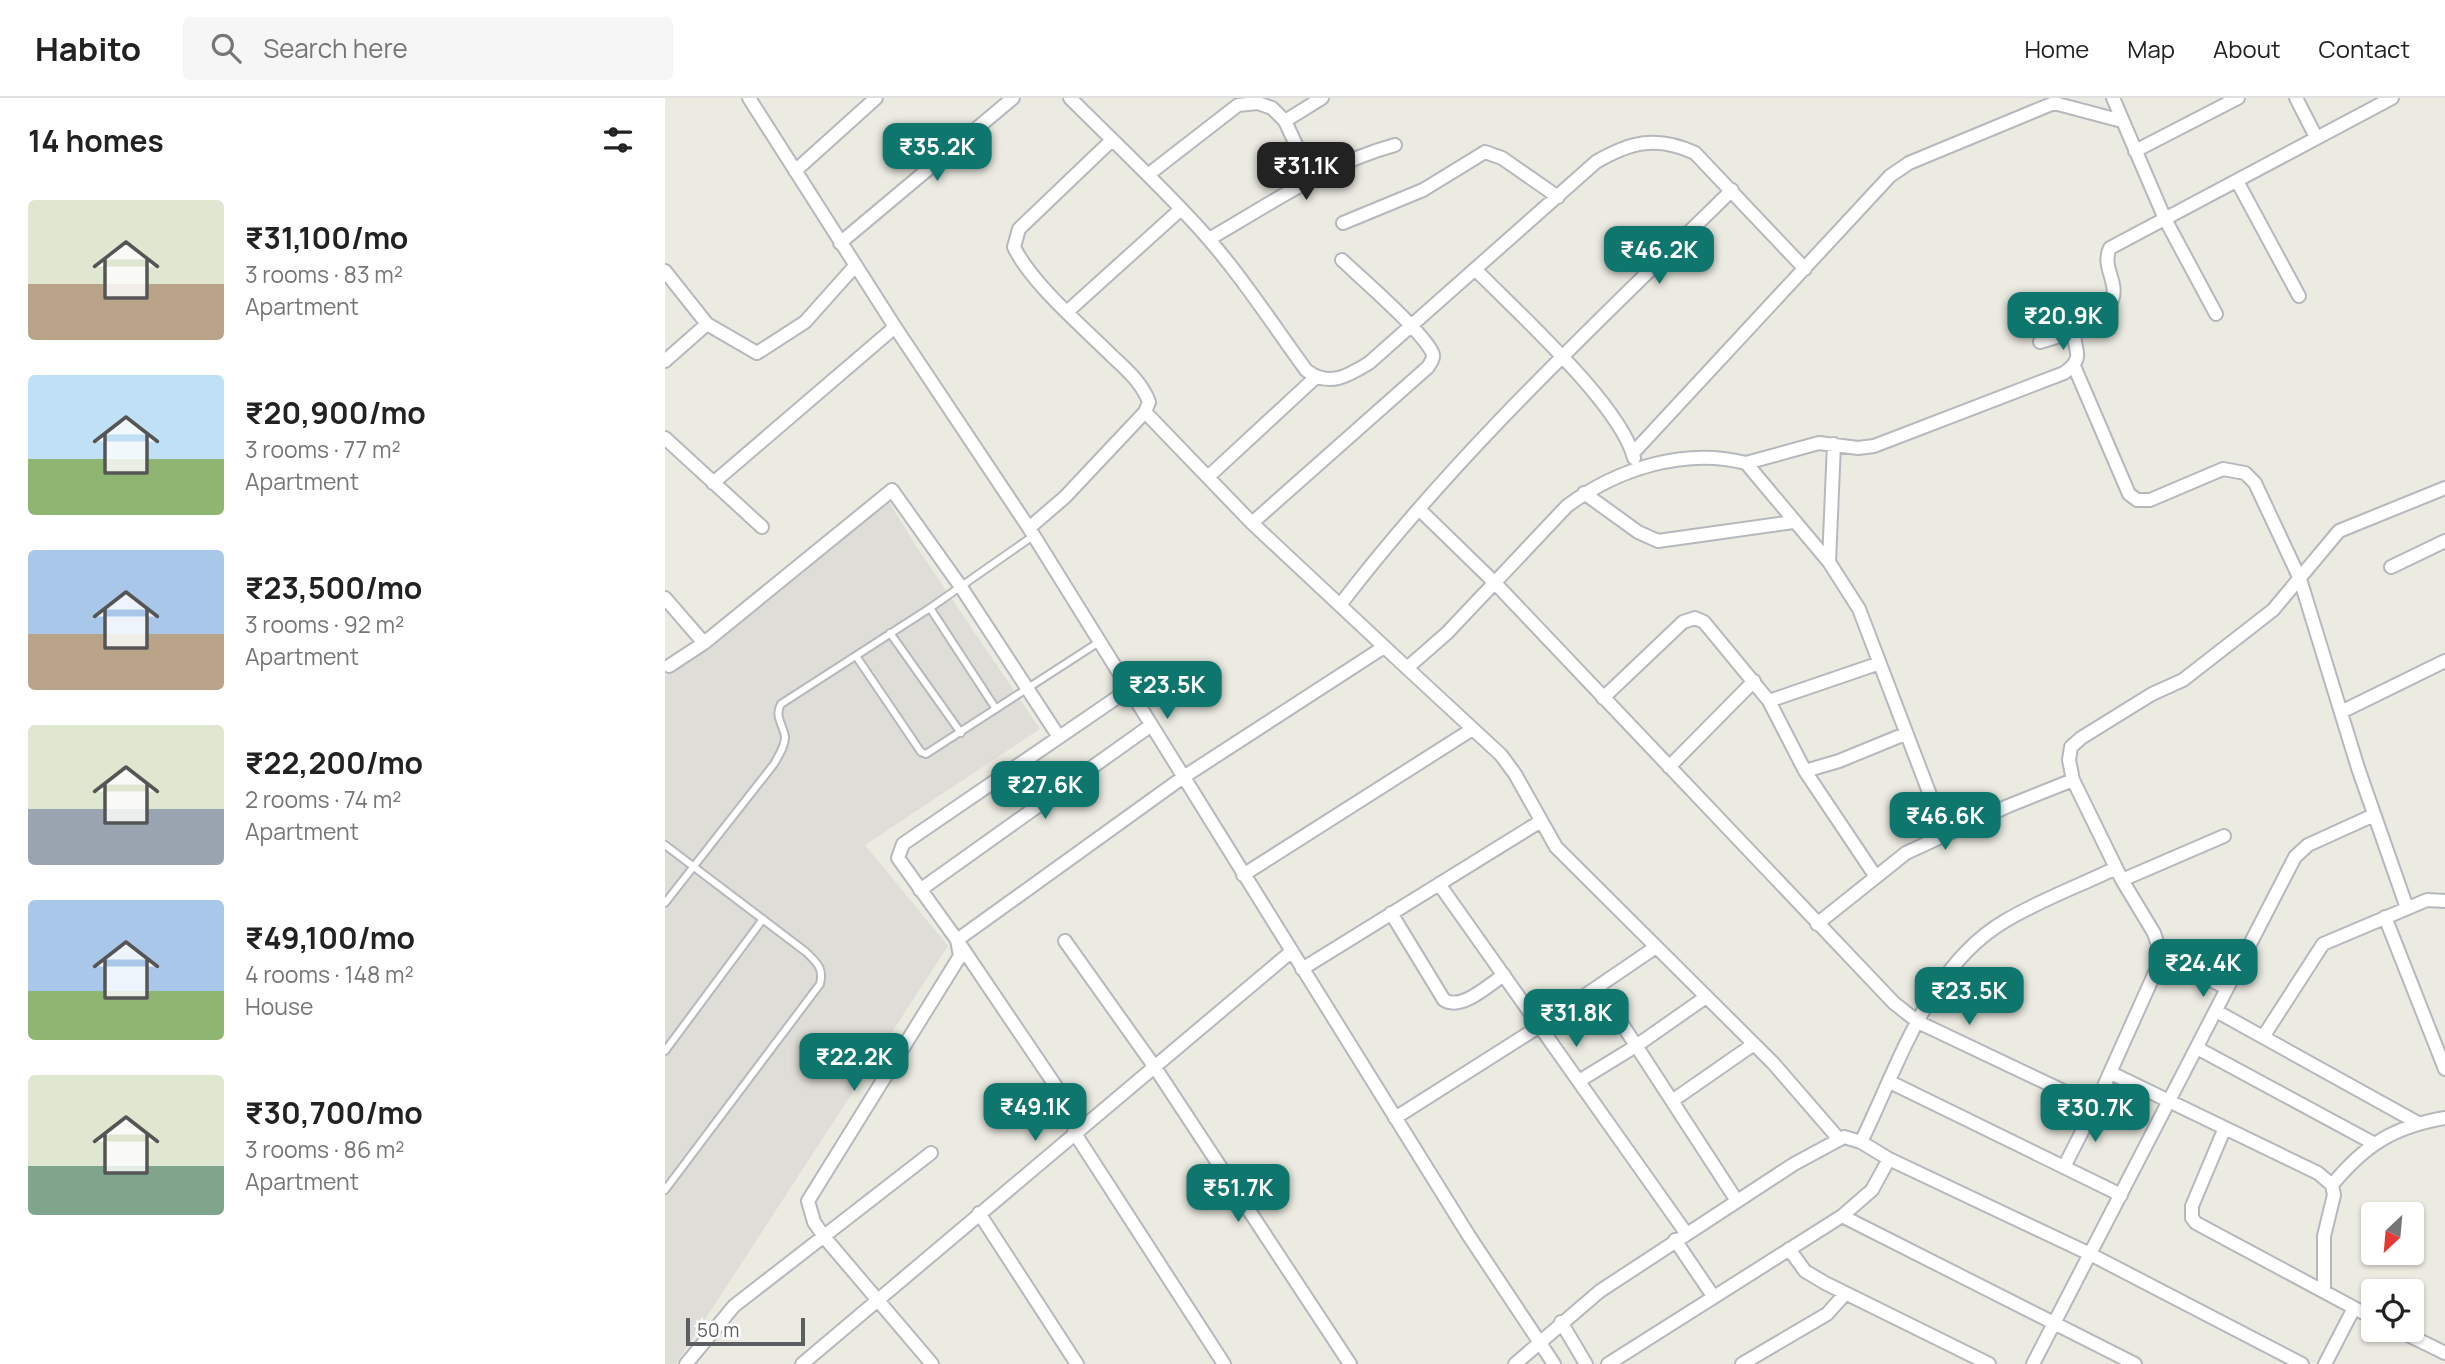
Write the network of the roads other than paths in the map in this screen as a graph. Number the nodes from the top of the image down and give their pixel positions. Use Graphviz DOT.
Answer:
graph roads {
  1 [pos="749,98"];
  2 [pos="876,98"];
  3 [pos="1013,98"];
  4 [pos="1070,98"];
  5 [pos="1322,98"];
  6 [pos="2113,98"];
  7 [pos="2238,98"];
  8 [pos="2296,98"];
  9 [pos="2392,98"];
  10 [pos="1236,101"];
  11 [pos="1285,121"];
  12 [pos="2122,121"];
  13 [pos="2316,137"];
  14 [pos="1112,140"];
  15 [pos="1395,145"];
  16 [pos="2135,151"];
  17 [pos="795,172"];
  18 [pos="1149,174"];
  19 [pos="1312,179"];
  20 [pos="2237,181"];
  21 [pos="1732,190"];
  22 [pos="1557,197"];
  23 [pos="1181,209"];
  24 [pos="2165,219"];
  25 [pos="1343,223"];
  26 [pos="1209,239"];
  27 [pos="840,243"];
  28 [pos="1342,260"];
  29 [pos="855,266"];
  30 [pos="1476,270"];
  31 [pos="1805,270"];
  32 [pos="665,271"];
  33 [pos="2299,296"];
  34 [pos="1068,311"];
  35 [pos="2216,313"];
  36 [pos="707,324"];
  37 [pos="895,327"];
  38 [pos="1411,328"];
  39 [pos="2076,331"];
  40 [pos="2040,342"];
  41 [pos="1562,358"];
  42 [pos="665,361"];
  43 [pos="2074,366"];
  44 [pos="1315,377"];
  45 [pos="1145,412"];
  46 [pos="665,438"];
  47 [pos="1834,444"];
  48 [pos="1633,453"];
  49 [pos="1746,463"];
  50 [pos="1637,468"];
  51 [pos="1209,477"];
  52 [pos="713,483"];
  53 [pos="2445,488"];
  54 [pos="1584,493"];
  55 [pos="1420,510"];
  56 [pos="1793,522"];
  57 [pos="1252,523"];
  58 [pos="762,527"];
  59 [pos="1031,532"];
  60 [pos="2445,541"];
  61 [pos="1829,562"];
  62 [pos="2391,567"];
  63 [pos="2300,579"];
  64 [pos="1495,583"];
  65 [pos="961,587"];
  66 [pos="665,598"];
  67 [pos="1340,605"];
  68 [pos="930,608"];
  69 [pos="890,633"];
  70 [pos="1099,642"];
  71 [pos="704,643"];
  72 [pos="1384,648"];
  73 [pos="856,656"];
  74 [pos="2445,661"];
  75 [pos="1877,664"];
  76 [pos="670,666"];
  77 [pos="1407,668"];
  78 [pos="1754,681"];
  79 [pos="1028,688"];
  80 [pos="1128,690"];
  81 [pos="1603,698"];
  82 [pos="1769,701"];
  83 [pos="996,709"];
  84 [pos="2341,712"];
  85 [pos="1150,726"];
  86 [pos="1471,730"];
  87 [pos="961,733"];
  88 [pos="1905,734"];
  89 [pos="1059,737"];
  90 [pos="1669,767"];
  91 [pos="1805,771"];
  92 [pos="1182,778"];
  93 [pos="2073,780"];
  94 [pos="2374,815"];
  95 [pos="1541,821"];
  96 [pos="1945,834"];
  97 [pos="2224,836"];
  98 [pos="665,845"];
  99 [pos="693,867"];
  100 [pos="2119,874"];
  101 [pos="1243,875"];
  102 [pos="1876,877"];
  103 [pos="1439,884"];
  104 [pos="920,890"];
  105 [pos="2445,901"];
  106 [pos="665,903"];
  107 [pos="2407,908"];
  108 [pos="1391,913"];
  109 [pos="2385,917"];
  110 [pos="763,919"];
  111 [pos="1817,924"];
  112 [pos="957,940"];
  113 [pos="1065,941"];
  114 [pos="1655,947"];
  115 [pos="1292,951"];
  116 [pos="2162,957"];
  117 [pos="1302,969"];
  118 [pos="1504,975"];
  119 [pos="1598,987"];
  120 [pos="2227,988"];
  121 [pos="1706,997"];
  122 [pos="2215,1011"];
  123 [pos="1917,1022"];
  124 [pos="1540,1027"];
  125 [pos="2263,1037"];
  126 [pos="1754,1044"];
  127 [pos="1636,1046"];
  128 [pos="2197,1048"];
  129 [pos="665,1051"];
  130 [pos="1154,1066"];
  131 [pos="2445,1069"];
  132 [pos="2111,1073"];
  133 [pos="1579,1081"];
  134 [pos="1890,1082"];
  135 [pos="1672,1101"];
  136 [pos="2170,1102"];
  137 [pos="2095,1105"];
  138 [pos="1395,1118"];
  139 [pos="2445,1118"];
  140 [pos="2418,1123"];
  141 [pos="1078,1129"];
  142 [pos="2224,1130"];
  143 [pos="1838,1138"];
  144 [pos="1861,1142"];
  145 [pos="2373,1143"];
  146 [pos="931,1153"];
  147 [pos="1889,1159"];
  148 [pos="2064,1167"];
  149 [pos="668,1179"];
  150 [pos="2332,1185"];
  151 [pos="665,1190"];
  152 [pos="2121,1195"];
  153 [pos="1737,1200"];
  154 [pos="979,1213"];
  155 [pos="1842,1216"];
  156 [pos="1681,1237"];
  157 [pos="825,1238"];
  158 [pos="1789,1249"];
  159 [pos="2090,1254"];
  160 [pos="2324,1291"];
  161 [pos="1845,1294"];
  162 [pos="1713,1296"];
  163 [pos="879,1301"];
  164 [pos="2354,1308"];
  165 [pos="2361,1312"];
  166 [pos="1561,1322"];
  167 [pos="2053,1325"];
  168 [pos="1539,1340"];
  169 [pos="2423,1342"];
  170 [pos="1961,1350"];
  171 [pos="2445,1353"];
  172 [pos="928,1359"];
  173 [pos="686,1364"];
  174 [pos="802,1364"];
  175 [pos="911,1364"];
  176 [pos="1077,1364"];
  177 [pos="1224,1364"];
  178 [pos="1350,1364"];
  179 [pos="1515,1364"];
  180 [pos="1554,1364"];
  181 [pos="1586,1364"];
  182 [pos="1608,1364"];
  183 [pos="1742,1364"];
  184 [pos="1955,1364"];
  185 [pos="1989,1364"];
  186 [pos="2033,1364"];
  187 [pos="2135,1364"];
  188 [pos="2302,1364"];
  189 [pos="2325,1364"];
  1 -- 17 [label="street"];
  2 -- 17 [label="street"];
  3 -- 27 [label="street"];
  4 -- 14 [label="street"];
  5 -- 11 [label="street"];
  6 -- 12 [label="street"];
  7 -- 16 [label="street"];
  8 -- 13 [label="street"];
  9 -- 13 [label="street"];
  10 -- 11 [label="street"];
  10 -- 18 [label="street"];
  11 -- 19 [label="street"];
  12 -- 16 [label="street"];
  12 -- 31 [label="street"];
  13 -- 20 [label="street"];
  14 -- 18 [label="street"];
  14 -- 34 [label="street"];
  15 -- 19 [label="street"];
  16 -- 24 [label="street"];
  17 -- 27 [label="street"];
  18 -- 23 [label="street"];
  19 -- 26 [label="street"];
  20 -- 24 [label="street"];
  20 -- 33 [label="street"];
  21 -- 22 [label="street"];
  21 -- 31 [label="street"];
  21 -- 41 [label="street"];
  22 -- 25 [label="street"];
  22 -- 30 [label="street"];
  23 -- 26 [label="street"];
  23 -- 34 [label="street"];
  24 -- 35 [label="street"];
  24 -- 39 [label="street"];
  26 -- 44 [label="street"];
  27 -- 29 [label="street"];
  28 -- 38 [label="street"];
  29 -- 36 [label="street"];
  29 -- 37 [label="street"];
  30 -- 38 [label="street"];
  30 -- 41 [label="street"];
  31 -- 48 [label="street"];
  32 -- 36 [label="street"];
  34 -- 45 [label="street"];
  36 -- 42 [label="street"];
  37 -- 52 [label="street"];
  37 -- 59 [label="street"];
  38 -- 44 [label="street"];
  38 -- 57 [label="street"];
  39 -- 40 [label="street"];
  39 -- 43 [label="street"];
  41 -- 48 [label="street"];
  41 -- 55 [label="street"];
  43 -- 47 [label="street"];
  43 -- 63 [label="street"];
  44 -- 51 [label="street"];
  45 -- 51 [label="street"];
  45 -- 59 [label="street"];
  46 -- 52 [label="street"];
  47 -- 49 [label="street"];
  47 -- 61 [label="street"];
  48 -- 50 [label="street"];
  49 -- 50 [label="street"];
  49 -- 56 [label="street"];
  50 -- 54 [label="street"];
  51 -- 57 [label="street"];
  52 -- 58 [label="street"];
  53 -- 63 [label="street"];
  54 -- 56 [label="street"];
  54 -- 64 [label="street"];
  55 -- 64 [label="street"];
  55 -- 67 [label="street"];
  56 -- 61 [label="street"];
  57 -- 67 [label="street"];
  59 -- 65 [label="lane"];
  59 -- 70 [label="street"];
  60 -- 62 [label="street"];
  61 -- 75 [label="street"];
  63 -- 84 [label="street"];
  63 -- 93 [label="street"];
  64 -- 77 [label="street"];
  64 -- 81 [label="street"];
  65 -- 68 [label="lane"];
  65 -- 71 [label="street"];
  65 -- 79 [label="street"];
  66 -- 71 [label="street"];
  67 -- 72 [label="street"];
  68 -- 69 [label="lane"];
  68 -- 83 [label="lane"];
  69 -- 73 [label="lane"];
  69 -- 87 [label="lane"];
  70 -- 79 [label="lane"];
  70 -- 80 [label="street"];
  71 -- 76 [label="street"];
  72 -- 77 [label="street"];
  72 -- 92 [label="street"];
  73 -- 87 [label="lane"];
  73 -- 99 [label="lane"];
  74 -- 84 [label="street"];
  75 -- 82 [label="street"];
  75 -- 88 [label="street"];
  77 -- 86 [label="street"];
  78 -- 81 [label="street"];
  78 -- 82 [label="street"];
  78 -- 90 [label="street"];
  79 -- 83 [label="lane"];
  79 -- 89 [label="street"];
  80 -- 85 [label="street"];
  80 -- 89 [label="street"];
  81 -- 90 [label="street"];
  82 -- 91 [label="street"];
  83 -- 87 [label="lane"];
  84 -- 94 [label="street"];
  85 -- 92 [label="street"];
  85 -- 104 [label="street"];
  86 -- 95 [label="street"];
  86 -- 101 [label="street"];
  88 -- 91 [label="street"];
  88 -- 96 [label="street"];
  89 -- 104 [label="street"];
  90 -- 111 [label="street"];
  91 -- 102 [label="street"];
  92 -- 101 [label="street"];
  92 -- 112 [label="street"];
  93 -- 96 [label="street"];
  93 -- 100 [label="street"];
  94 -- 107 [label="street"];
  94 -- 120 [label="street"];
  95 -- 103 [label="street"];
  95 -- 114 [label="street"];
  96 -- 102 [label="street"];
  97 -- 100 [label="street"];
  98 -- 99 [label="lane"];
  99 -- 106 [label="lane"];
  99 -- 110 [label="lane"];
  100 -- 116 [label="street"];
  100 -- 123 [label="street"];
  101 -- 115 [label="street"];
  102 -- 111 [label="street"];
  103 -- 108 [label="street"];
  103 -- 118 [label="street"];
  104 -- 112 [label="street"];
  105 -- 107 [label="street"];
  107 -- 109 [label="street"];
  108 -- 117 [label="street"];
  108 -- 118 [label="street"];
  109 -- 125 [label="street"];
  109 -- 131 [label="street"];
  110 -- 129 [label="lane"];
  110 -- 149 [label="lane"];
  111 -- 123 [label="street"];
  112 -- 141 [label="street"];
  112 -- 157 [label="street"];
  113 -- 130 [label="street"];
  114 -- 119 [label="street"];
  114 -- 121 [label="street"];
  115 -- 117 [label="street"];
  115 -- 130 [label="street"];
  116 -- 120 [label="street"];
  116 -- 132 [label="street"];
  117 -- 138 [label="street"];
  118 -- 124 [label="street"];
  119 -- 124 [label="street"];
  119 -- 127 [label="street"];
  120 -- 122 [label="street"];
  121 -- 126 [label="street"];
  121 -- 127 [label="street"];
  122 -- 125 [label="street"];
  122 -- 128 [label="street"];
  123 -- 134 [label="street"];
  123 -- 137 [label="street"];
  124 -- 133 [label="street"];
  124 -- 138 [label="street"];
  125 -- 140 [label="street"];
  126 -- 135 [label="street"];
  126 -- 143 [label="street"];
  127 -- 133 [label="street"];
  127 -- 135 [label="street"];
  128 -- 136 [label="street"];
  128 -- 145 [label="street"];
  130 -- 141 [label="street"];
  130 -- 178 [label="street"];
  132 -- 136 [label="street"];
  132 -- 137 [label="street"];
  133 -- 156 [label="street"];
  134 -- 144 [label="street"];
  134 -- 148 [label="street"];
  135 -- 153 [label="street"];
  136 -- 142 [label="street"];
  136 -- 152 [label="street"];
  137 -- 148 [label="street"];
  138 -- 168 [label="street"];
  139 -- 140 [label="street"];
  140 -- 145 [label="street"];
  141 -- 154 [label="street"];
  141 -- 177 [label="street"];
  142 -- 150 [label="street"];
  142 -- 160 [label="street"];
  143 -- 144 [label="street"];
  143 -- 153 [label="street"];
  144 -- 147 [label="street"];
  145 -- 150 [label="street"];
  146 -- 157 [label="street"];
  147 -- 155 [label="street"];
  147 -- 159 [label="street"];
  148 -- 152 [label="street"];
  149 -- 151 [label="lane"];
  150 -- 160 [label="street"];
  152 -- 159 [label="street"];
  153 -- 156 [label="street"];
  154 -- 163 [label="street"];
  154 -- 176 [label="street"];
  155 -- 158 [label="street"];
  155 -- 167 [label="street"];
  156 -- 162 [label="street"];
  156 -- 166 [label="street"];
  157 -- 163 [label="street"];
  157 -- 173 [label="street"];
  158 -- 161 [label="street"];
  158 -- 162 [label="street"];
  159 -- 167 [label="street"];
  159 -- 188 [label="street"];
  160 -- 164 [label="street"];
  161 -- 170 [label="street"];
  161 -- 183 [label="street"];
  162 -- 182 [label="street"];
  163 -- 172 [label="street"];
  163 -- 174 [label="street"];
  164 -- 165 [label="street"];
  164 -- 189 [label="street"];
  166 -- 168 [label="street"];
  166 -- 181 [label="street"];
  167 -- 186 [label="street"];
  167 -- 187 [label="street"];
  168 -- 179 [label="street"];
  168 -- 180 [label="street"];
  169 -- 171 [label="street"];
  170 -- 184 [label="street"];
  170 -- 185 [label="street"];
  172 -- 175 [label="street"];
}
